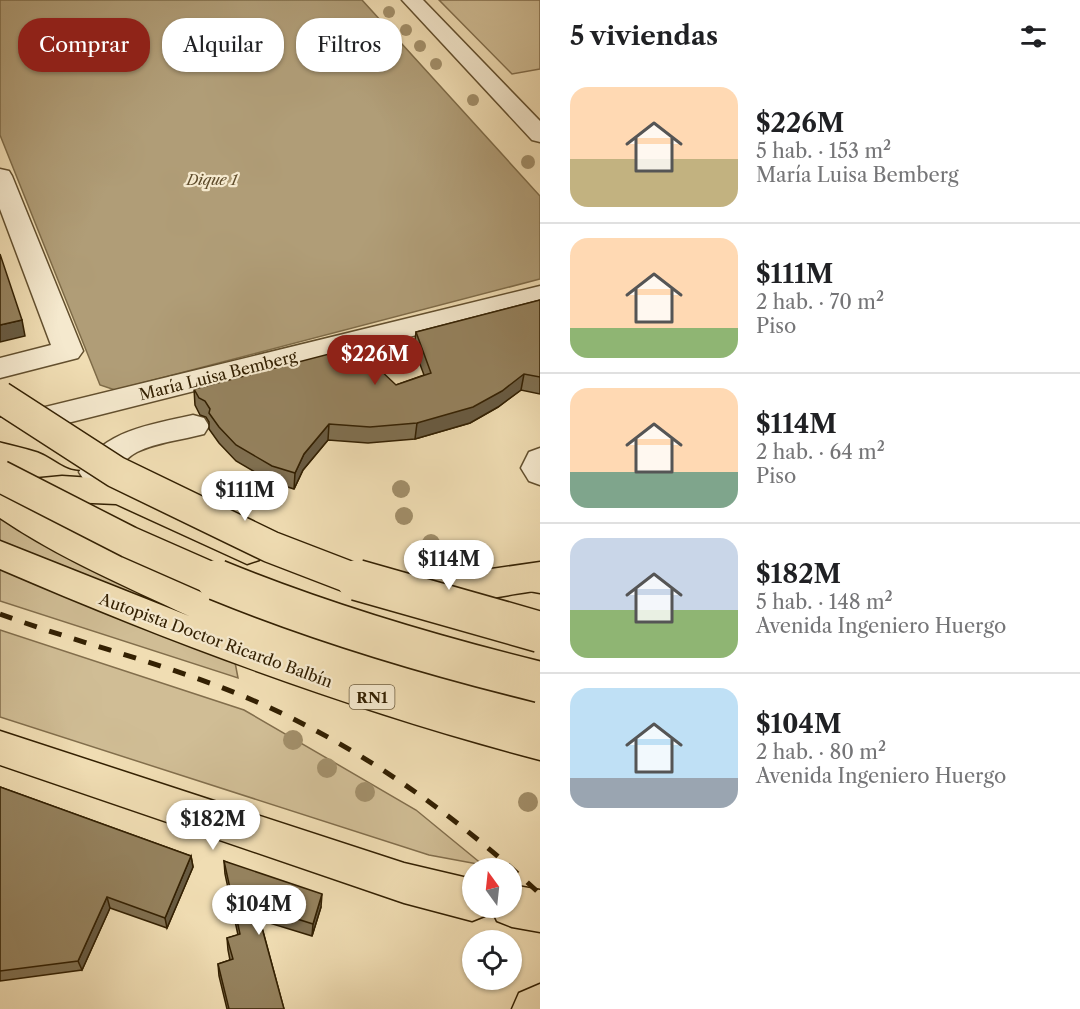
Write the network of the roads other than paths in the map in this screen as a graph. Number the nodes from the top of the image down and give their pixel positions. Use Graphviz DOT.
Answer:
graph roads {
  1 [pos="412,0"];
  2 [pos="540,135"];
  3 [pos="0,176"];
  4 [pos="540,295"];
  5 [pos="0,368"];
  6 [pos="0,396"];
  7 [pos="193,426"];
  8 [pos="0,430"];
  9 [pos="540,460"];
  10 [pos="95,471"];
  11 [pos="540,473"];
  12 [pos="0,476"];
  13 [pos="123,492"];
  14 [pos="0,494"];
  15 [pos="0,501"];
  16 [pos="0,554"];
  17 [pos="537,578"];
  18 [pos="354,588"];
  19 [pos="540,632"];
  20 [pos="540,638"];
  21 [pos="540,682"];
  22 [pos="540,717"];
  23 [pos="540,743"];
  24 [pos="0,748"];
  25 [pos="462,898"];
  26 [pos="522,907"];
  27 [pos="540,910"];
  28 [pos="540,1007"];
  29 [pos="535,1009"];
  1 -- 2 [label="street"];
  3 -- 5 [label="street"];
  4 -- 8 [label="street, María Luisa Bemberg"];
  6 -- 19 [label="main road, bridge"];
  7 -- 10 [label="street"];
  8 -- 10 [label="main road"];
  9 -- 11 [label="street"];
  10 -- 13 [label="main road"];
  12 -- 21 [label="main road, bridge"];
  13 -- 14 [label="main road"];
  13 -- 18 [label="main road"];
  15 -- 22 [label="main road"];
  16 -- 23 [label="main road, Autopista Doctor Ricardo Balbín / RN1"];
  17 -- 18 [label="main road"];
  18 -- 20 [label="main road"];
  24 -- 25 [label="main road"];
  26 -- 27 [label="main road"];
  28 -- 29 [label="main road"];
}
